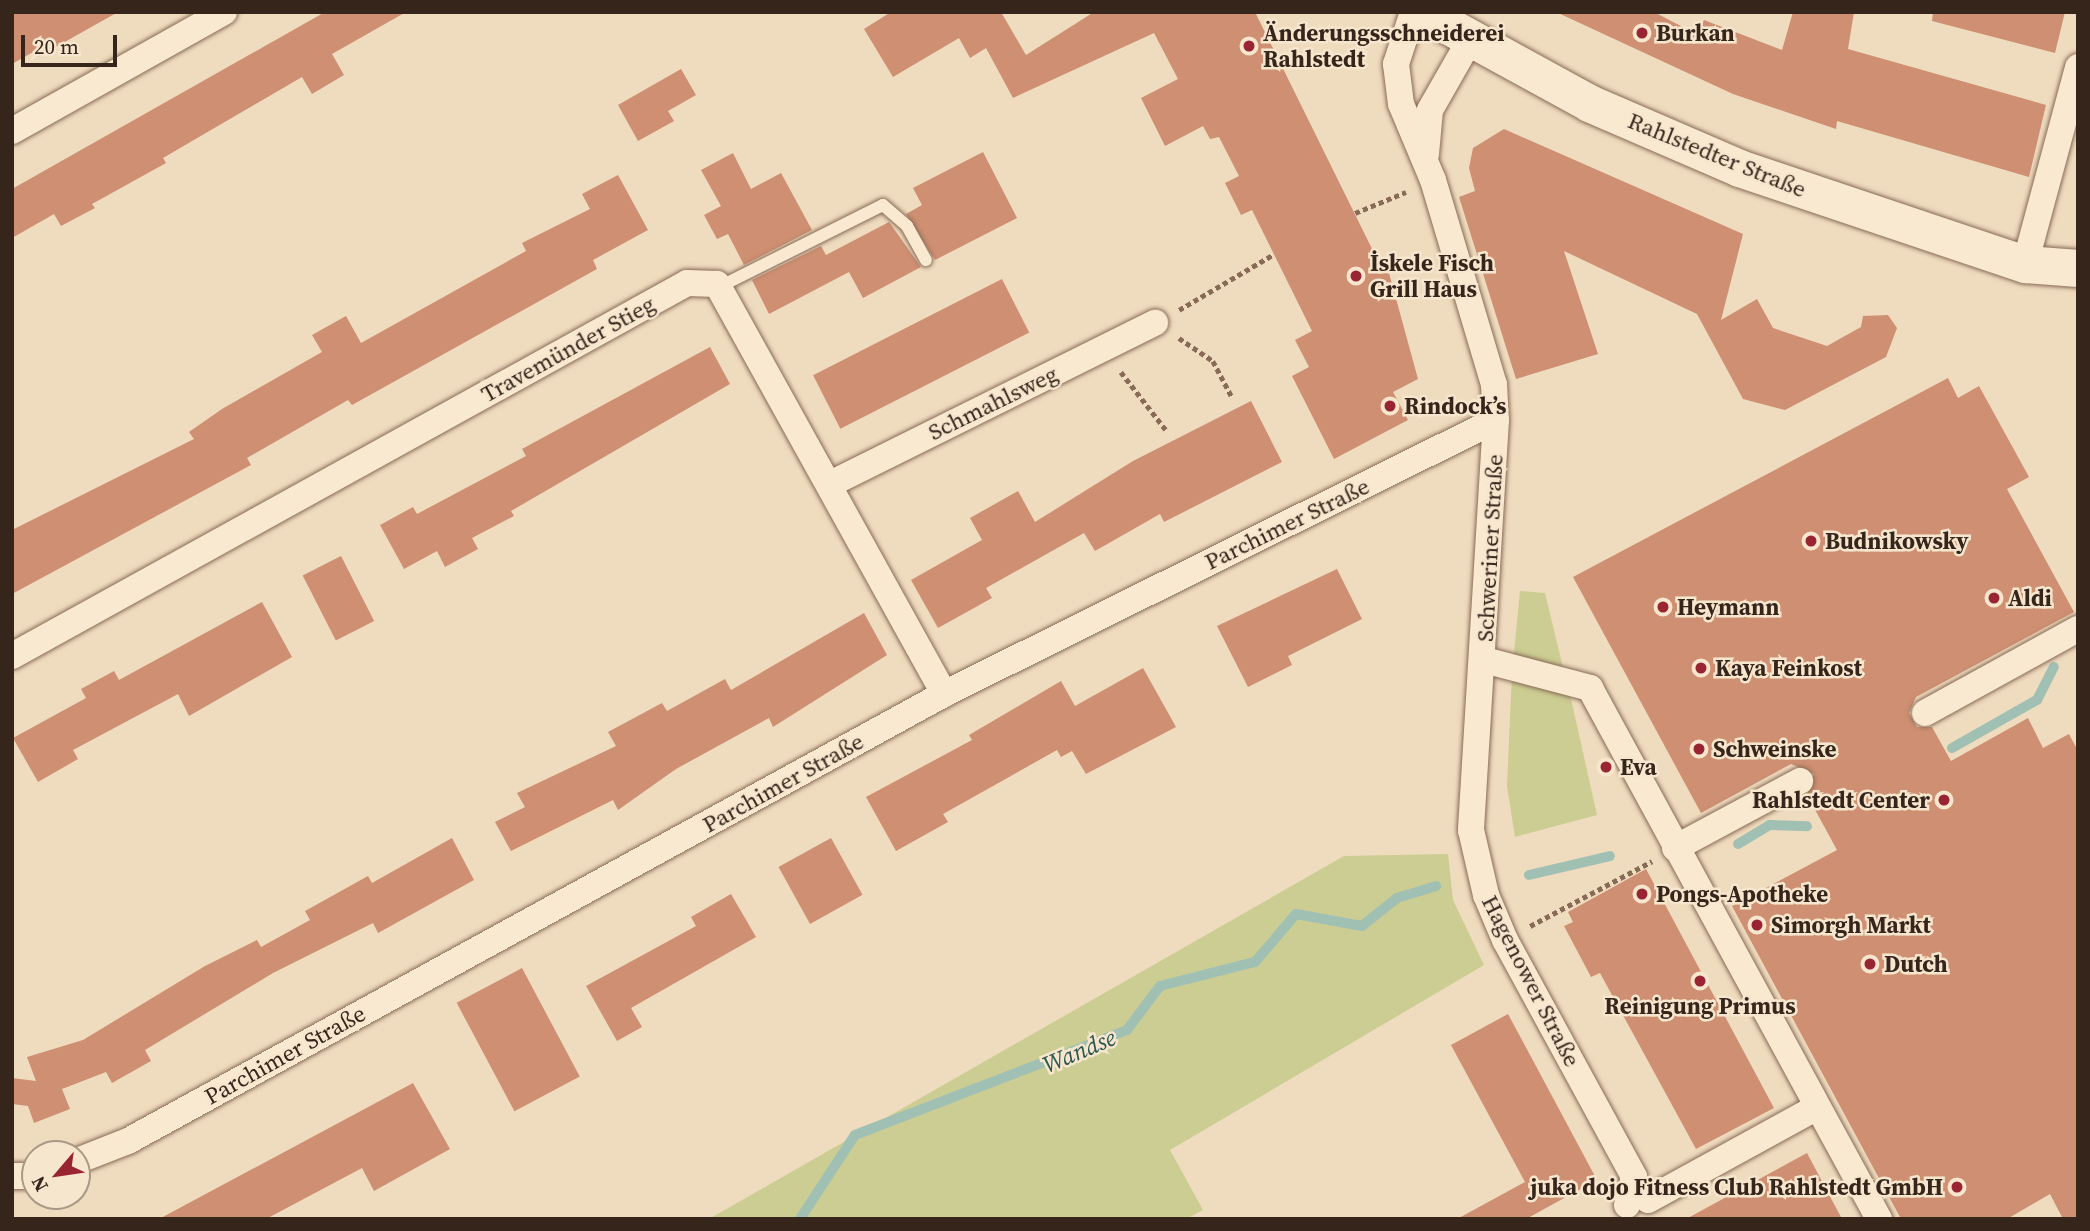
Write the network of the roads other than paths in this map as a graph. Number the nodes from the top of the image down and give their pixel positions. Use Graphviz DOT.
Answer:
graph roads {
  1 [pos="223,12"];
  2 [pos="1413,12"];
  3 [pos="1423,12"];
  4 [pos="1470,40"];
  5 [pos="2078,67"];
  6 [pos="12,131"];
  7 [pos="1429,168"];
  8 [pos="926,260"];
  9 [pos="2025,264"];
  10 [pos="2078,268"];
  11 [pos="719,288"];
  12 [pos="1156,323"];
  13 [pos="1496,420"];
  14 [pos="830,484"];
  15 [pos="2078,629"];
  16 [pos="12,656"];
  17 [pos="1484,660"];
  18 [pos="944,695"];
  19 [pos="1925,713"];
  20 [pos="1800,780"];
  21 [pos="1675,848"];
  22 [pos="1817,1107"];
  23 [pos="91,1156"];
  24 [pos="1636,1210"];
  25 [pos="1879,1219"];
  1 -- 6 [label="street"];
  2 -- 7 [label="street, Schweriner Straße"];
  3 -- 4 [label="main road, Rahlstedter Straße"];
  4 -- 7 [label="street, Schweriner Straße"];
  4 -- 9 [label="main road, Rahlstedter Straße"];
  5 -- 9 [label="street"];
  7 -- 13 [label="street, Schweriner Straße"];
  8 -- 11 [label="lane"];
  9 -- 10 [label="main road, Rahlstedter Straße"];
  11 -- 14 [label="street"];
  11 -- 16 [label="street, Travemünder Stieg"];
  12 -- 14 [label="street, Schmahlsweg"];
  13 -- 17 [label="street, Schweriner Straße"];
  13 -- 18 [label="street, Parchimer Straße"];
  14 -- 18 [label="street"];
  15 -- 19 [label="street"];
  17 -- 21 [label="street, Schweriner Straße"];
  17 -- 24 [label="street, Hagenower Straße"];
  18 -- 23 [label="street, Parchimer Straße"];
  20 -- 21 [label="street"];
  21 -- 22 [label="street, Schweriner Straße"];
  22 -- 24 [label="street"];
  22 -- 25 [label="street, Schweriner Straße"];
}
